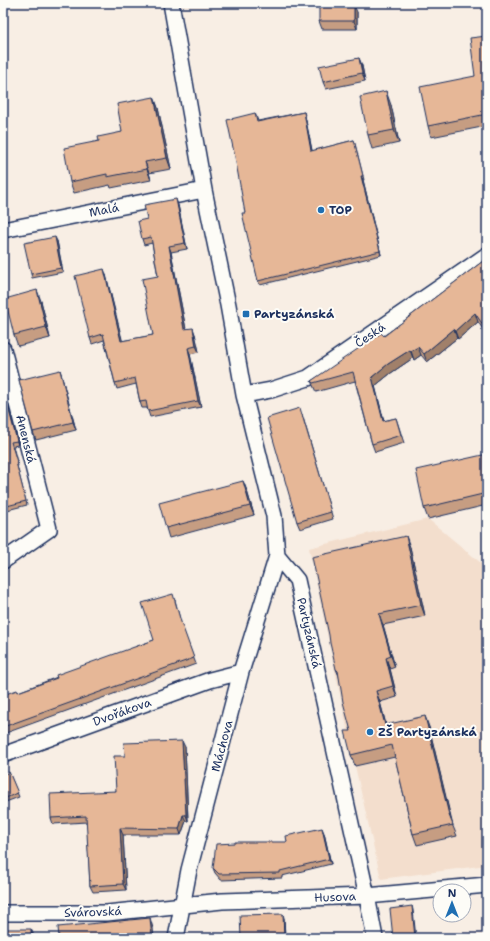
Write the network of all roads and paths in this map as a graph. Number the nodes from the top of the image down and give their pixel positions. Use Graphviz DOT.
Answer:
graph roads {
  1 [pos="171,3"];
  2 [pos="204,190"];
  3 [pos="3,230"];
  4 [pos="487,255"];
  5 [pos="3,349"];
  6 [pos="244,395"];
  7 [pos="277,556"];
  8 [pos="3,561"];
  9 [pos="241,672"];
  10 [pos="3,755"];
  11 [pos="487,885"];
  12 [pos="367,896"];
  13 [pos="182,905"];
  14 [pos="3,914"];
  15 [pos="176,938"];
  16 [pos="375,938"];
  1 -- 2 [label="street"];
  2 -- 3 [label="street, Malá"];
  2 -- 6 [label="street"];
  4 -- 6 [label="street, Česká"];
  5 -- 8 [label="street, Anenská"];
  6 -- 7 [label="street"];
  7 -- 9 [label="street, Máchova"];
  7 -- 12 [label="street, Partyzánská"];
  9 -- 10 [label="street, Dvořákova"];
  9 -- 13 [label="street, Máchova"];
  11 -- 12 [label="street, Husova"];
  12 -- 13 [label="street, Husova"];
  12 -- 16 [label="street, Partyzánská"];
  13 -- 14 [label="street, Svárovská"];
  13 -- 15 [label="street, Máchova"];
}
